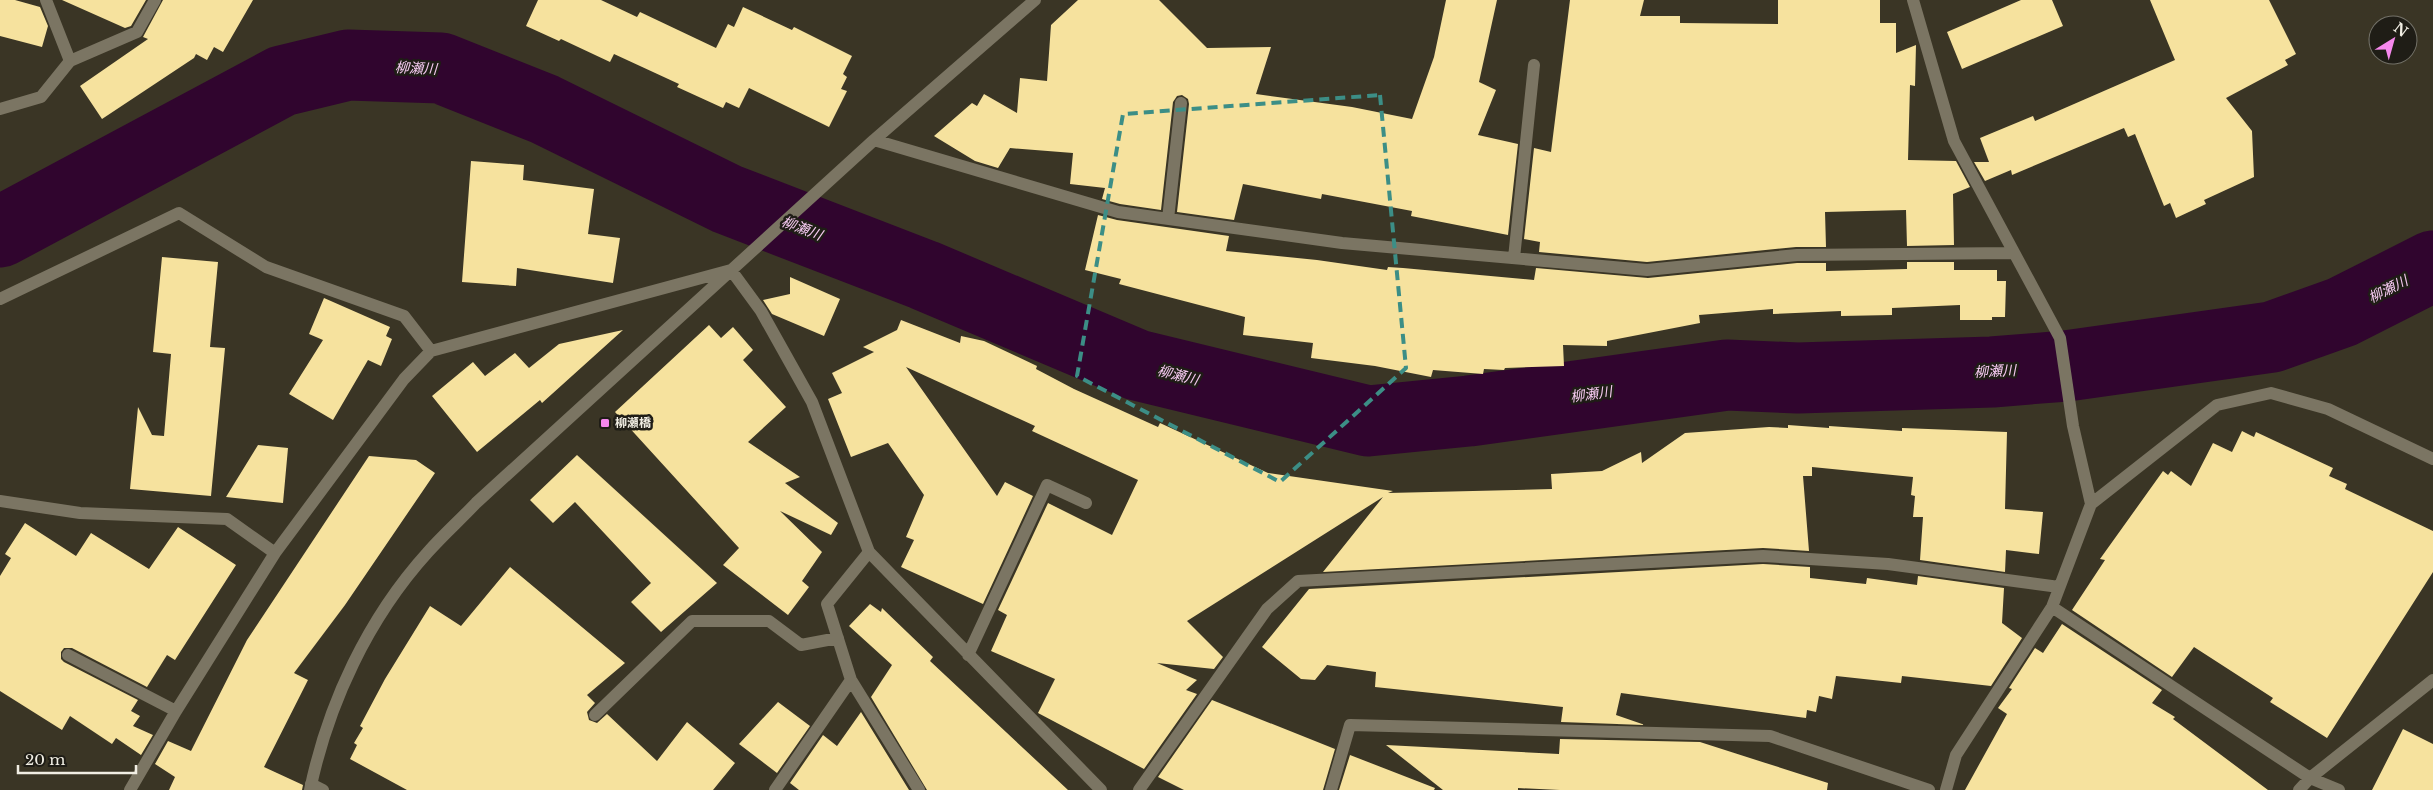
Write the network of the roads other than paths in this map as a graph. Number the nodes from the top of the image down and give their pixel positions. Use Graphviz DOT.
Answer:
graph roads {
  1 [pos="46,0"];
  2 [pos="155,0"];
  3 [pos="1035,0"];
  4 [pos="1914,0"];
  5 [pos="70,61"];
  6 [pos="1534,65"];
  7 [pos="1181,103"];
  8 [pos="0,109"];
  9 [pos="874,140"];
  10 [pos="1168,219"];
  11 [pos="2012,253"];
  12 [pos="1514,258"];
  13 [pos="734,267"];
  14 [pos="0,299"];
  15 [pos="431,351"];
  16 [pos="2433,459"];
  17 [pos="0,501"];
  18 [pos="1086,503"];
  19 [pos="2091,504"];
  20 [pos="869,552"];
  21 [pos="275,553"];
  22 [pos="2059,587"];
  23 [pos="2052,607"];
  24 [pos="838,638"];
  25 [pos="968,654"];
  26 [pos="68,655"];
  27 [pos="852,680"];
  28 [pos="2433,680"];
  29 [pos="176,711"];
  30 [pos="595,715"];
  31 [pos="2310,778"];
  32 [pos="315,788"];
  33 [pos="130,790"];
  34 [pos="775,790"];
  35 [pos="919,790"];
  36 [pos="1101,790"];
  37 [pos="1139,790"];
  38 [pos="1331,790"];
  39 [pos="1928,790"];
  40 [pos="1946,790"];
  41 [pos="2299,790"];
  42 [pos="2339,790"];
  1 -- 5 [label="street"];
  2 -- 5 [label="street"];
  3 -- 9 [label="street"];
  4 -- 11 [label="street"];
  5 -- 8 [label="street"];
  6 -- 12 [label="street"];
  7 -- 10 [label="street"];
  9 -- 10 [label="street"];
  9 -- 13 [label="street"];
  10 -- 12 [label="street"];
  11 -- 12 [label="street"];
  11 -- 19 [label="street"];
  13 -- 15 [label="street"];
  13 -- 20 [label="street"];
  13 -- 32 [label="street"];
  14 -- 15 [label="street"];
  15 -- 21 [label="street"];
  16 -- 19 [label="street"];
  17 -- 21 [label="street"];
  18 -- 25 [label="street"];
  19 -- 22 [label="street"];
  20 -- 24 [label="street"];
  20 -- 25 [label="street"];
  21 -- 29 [label="street"];
  22 -- 23 [label="street"];
  22 -- 37 [label="street"];
  23 -- 31 [label="street"];
  23 -- 40 [label="street"];
  24 -- 27 [label="street"];
  24 -- 30 [label="street"];
  25 -- 36 [label="street"];
  26 -- 29 [label="street"];
  27 -- 34 [label="street"];
  27 -- 35 [label="street"];
  28 -- 31 [label="street"];
  29 -- 33 [label="street"];
  31 -- 41 [label="street"];
  31 -- 42 [label="street"];
  38 -- 39 [label="street"];
}
